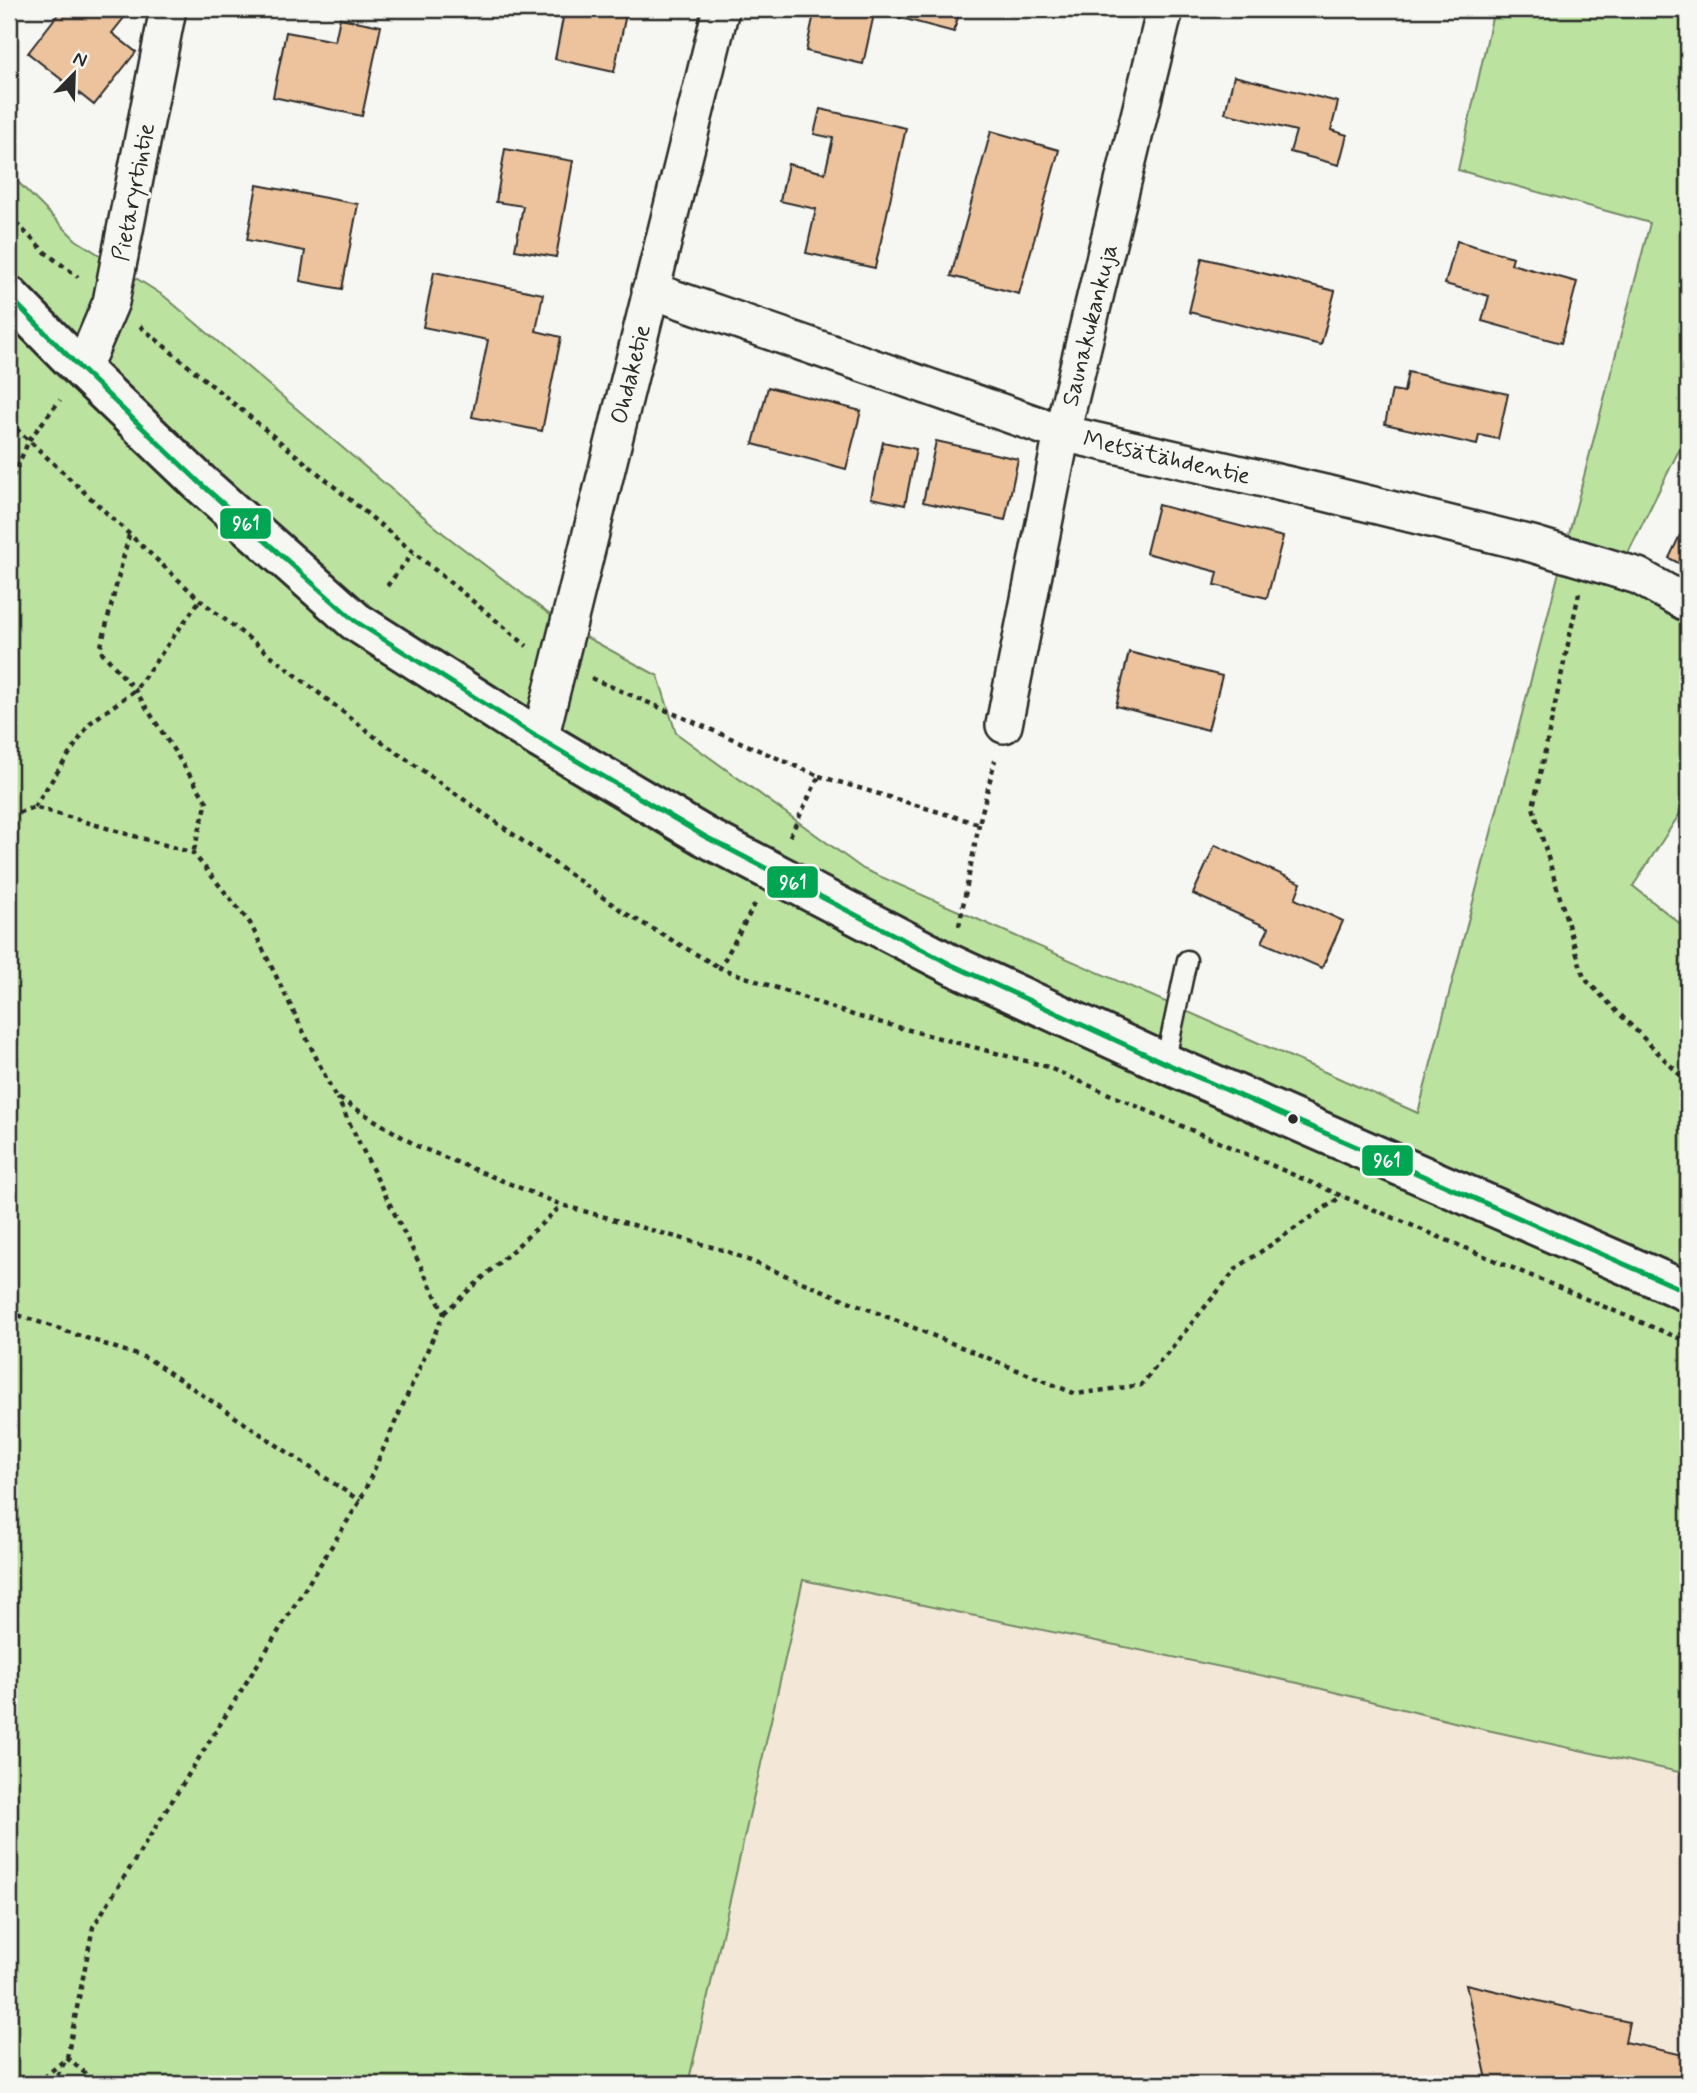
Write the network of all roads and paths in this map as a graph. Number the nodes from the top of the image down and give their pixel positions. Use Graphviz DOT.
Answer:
graph roads {
  1 [pos="168,9"];
  2 [pos="720,9"];
  3 [pos="1166,9"];
  4 [pos="9,216"];
  5 [pos="650,290"];
  6 [pos="9,296"];
  7 [pos="111,302"];
  8 [pos="82,370"];
  9 [pos="9,422"];
  10 [pos="1062,433"];
  11 [pos="29,440"];
  12 [pos="9,486"];
  13 [pos="129,535"];
  14 [pos="413,553"];
  15 [pos="1587,559"];
  16 [pos="387,586"];
  17 [pos="200,600"];
  18 [pos="1688,604"];
  19 [pos="559,665"];
  20 [pos="135,690"];
  21 [pos="1004,725"];
  22 [pos="540,739"];
  23 [pos="819,776"];
  24 [pos="34,807"];
  25 [pos="9,816"];
  26 [pos="979,824"];
  27 [pos="785,845"];
  28 [pos="193,853"];
  29 [pos="760,895"];
  30 [pos="1187,960"];
  31 [pos="952,965"];
  32 [pos="720,968"];
  33 [pos="1165,1063"];
  34 [pos="1688,1083"];
  35 [pos="335,1096"];
  36 [pos="1342,1196"];
  37 [pos="562,1205"];
  38 [pos="1688,1292"];
  39 [pos="9,1312"];
  40 [pos="444,1313"];
  41 [pos="1688,1342"];
  42 [pos="359,1501"];
  43 [pos="67,2058"];
  44 [pos="36,2084"];
  45 [pos="52,2084"];
  46 [pos="98,2084"];
  1 -- 7 [label="street, Pietaryrtintie"];
  2 -- 5 [label="street, Ohdaketie"];
  3 -- 10 [label="street, Saunakukankuja"];
  4 -- 7 [label="path"];
  5 -- 10 [label="street, Metsätähdentie"];
  5 -- 19 [label="street, Ohdaketie"];
  6 -- 8 [label="main road"];
  7 -- 8 [label="street, Pietaryrtintie"];
  7 -- 14 [label="path"];
  8 -- 11 [label="path"];
  8 -- 22 [label="main road"];
  9 -- 11 [label="path"];
  10 -- 15 [label="street, Metsätähdentie"];
  10 -- 21 [label="street, Saunakukankuja"];
  11 -- 12 [label="path"];
  11 -- 13 [label="path"];
  13 -- 17 [label="path"];
  13 -- 20 [label="path"];
  14 -- 16 [label="path"];
  14 -- 19 [label="path"];
  15 -- 18 [label="street, Metsätähdentie"];
  15 -- 34 [label="path"];
  17 -- 20 [label="path"];
  17 -- 32 [label="path"];
  19 -- 22 [label="street, Ohdaketie"];
  19 -- 23 [label="path"];
  20 -- 24 [label="path"];
  20 -- 28 [label="path"];
  21 -- 26 [label="path"];
  22 -- 31 [label="main road"];
  23 -- 26 [label="path"];
  23 -- 27 [label="path"];
  24 -- 25 [label="path"];
  24 -- 28 [label="path"];
  26 -- 31 [label="path"];
  28 -- 35 [label="path"];
  29 -- 32 [label="path"];
  30 -- 33 [label="lane"];
  31 -- 33 [label="main road"];
  32 -- 36 [label="path"];
  33 -- 38 [label="main road"];
  35 -- 37 [label="path"];
  35 -- 40 [label="path"];
  36 -- 37 [label="path"];
  36 -- 41 [label="path"];
  37 -- 40 [label="path"];
  39 -- 42 [label="path"];
  40 -- 42 [label="path"];
  42 -- 43 [label="path"];
  43 -- 44 [label="path"];
  43 -- 45 [label="path"];
  43 -- 46 [label="path"];
}
